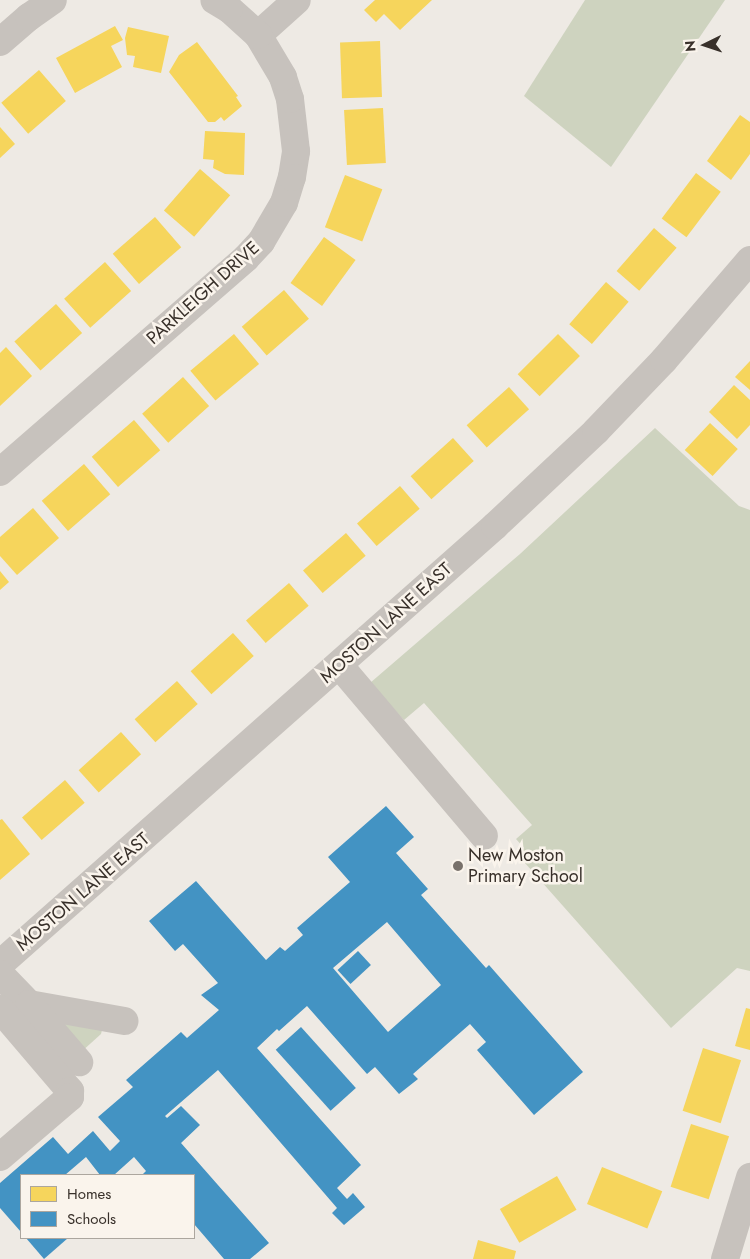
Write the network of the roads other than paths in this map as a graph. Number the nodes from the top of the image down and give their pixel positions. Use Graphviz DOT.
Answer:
graph roads {
  1 [pos="53,0"];
  2 [pos="214,0"];
  3 [pos="297,0"];
  4 [pos="258,35"];
  5 [pos="0,42"];
  6 [pos="750,260"];
  7 [pos="0,472"];
  8 [pos="339,664"];
  9 [pos="484,836"];
  10 [pos="0,964"];
  11 [pos="0,974"];
  12 [pos="28,1004"];
  13 [pos="0,1009"];
  14 [pos="124,1021"];
  15 [pos="79,1062"];
  16 [pos="0,1157"];
  17 [pos="750,1177"];
  18 [pos="725,1259"];
  1 -- 5 [label="street"];
  2 -- 4 [label="street, PARKLEIGH DRIVE"];
  3 -- 4 [label="street"];
  4 -- 7 [label="street, PARKLEIGH DRIVE"];
  6 -- 8 [label="street, MOSTON LANE EAST"];
  8 -- 9 [label="street"];
  8 -- 10 [label="street, MOSTON LANE EAST"];
  11 -- 12 [label="street"];
  12 -- 14 [label="street"];
  12 -- 15 [label="street"];
  13 -- 16 [label="street"];
  17 -- 18 [label="street"];
}
